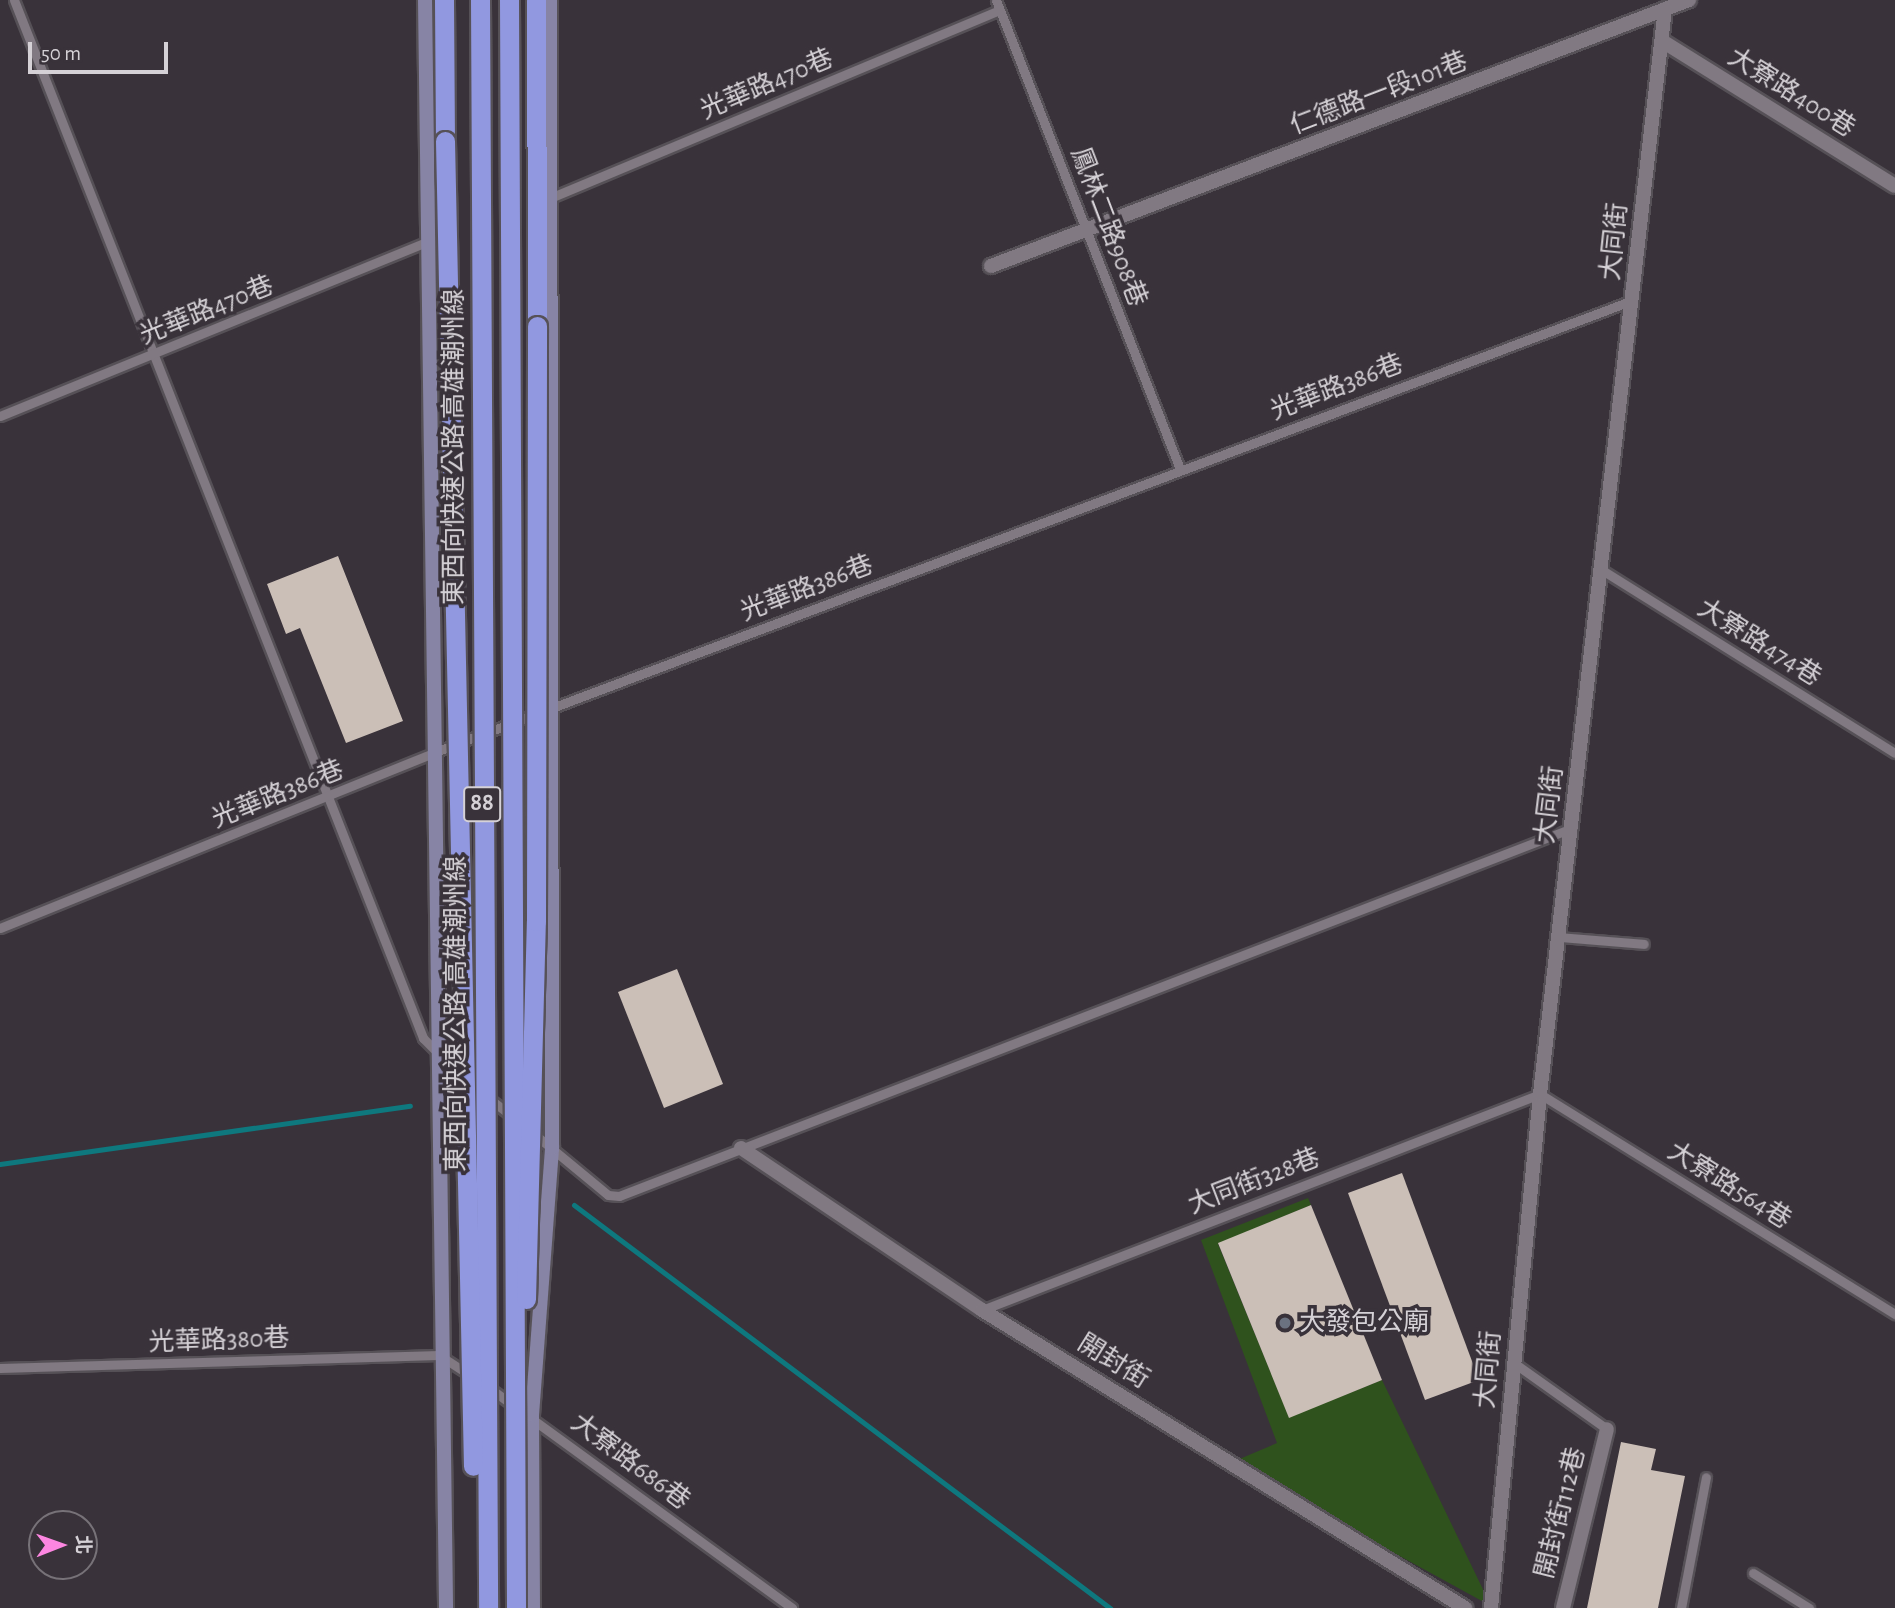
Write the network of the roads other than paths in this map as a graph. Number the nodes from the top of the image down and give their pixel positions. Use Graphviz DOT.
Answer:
graph roads {
  1 [pos="14,0"];
  2 [pos="425,0"];
  3 [pos="444,0"];
  4 [pos="480,0"];
  5 [pos="509,0"];
  6 [pos="537,0"];
  7 [pos="550,0"];
  8 [pos="1689,0"];
  9 [pos="998,5"];
  10 [pos="1665,9"];
  11 [pos="1662,41"];
  12 [pos="1895,186"];
  13 [pos="550,198"];
  14 [pos="1088,234"];
  15 [pos="428,241"];
  16 [pos="991,266"];
  17 [pos="1633,300"];
  18 [pos="153,356"];
  19 [pos="0,416"];
  20 [pos="1181,470"];
  21 [pos="1602,570"];
  22 [pos="553,708"];
  23 [pos="435,752"];
  24 [pos="1895,753"];
  25 [pos="330,797"];
  26 [pos="1572,828"];
  27 [pos="0,928"];
  28 [pos="1559,937"];
  29 [pos="1644,944"];
  30 [pos="439,1059"];
  31 [pos="1540,1094"];
  32 [pos="552,1148"];
  33 [pos="741,1148"];
  34 [pos="982,1310"];
  35 [pos="1895,1314"];
  36 [pos="439,1355"];
  37 [pos="1514,1363"];
  38 [pos="0,1368"];
  39 [pos="524,1411"];
  40 [pos="1607,1429"];
  41 [pos="1706,1477"];
  42 [pos="1753,1573"];
  43 [pos="446,1608"];
  44 [pos="478,1608"];
  45 [pos="488,1608"];
  46 [pos="516,1608"];
  47 [pos="533,1608"];
  48 [pos="792,1608"];
  49 [pos="1465,1608"];
  50 [pos="1491,1608"];
  51 [pos="1563,1608"];
  52 [pos="1681,1608"];
  53 [pos="1809,1608"];
  1 -- 18 [label="lane"];
  2 -- 15 [label="main road"];
  3 -- 44 [label="highway, bridge"];
  4 -- 45 [label="highway, 東西向快速公路 高雄潮州線 / 88, bridge"];
  5 -- 39 [label="highway, 東西向快速公路 高雄潮州線 / 88, bridge"];
  6 -- 39 [label="highway, bridge"];
  7 -- 13 [label="main road"];
  8 -- 10 [label="street, 仁德路一段101巷"];
  9 -- 13 [label="lane, 光華路470巷"];
  9 -- 14 [label="lane, 鳳林二路908巷"];
  10 -- 11 [label="street, 大同街"];
  10 -- 14 [label="street, 仁德路一段101巷"];
  11 -- 12 [label="street, 大寮路400巷"];
  11 -- 17 [label="street, 大同街"];
  13 -- 22 [label="main road"];
  14 -- 16 [label="street, 仁德路一段101巷"];
  14 -- 20 [label="lane, 鳳林二路908巷"];
  15 -- 18 [label="lane, 光華路470巷"];
  15 -- 23 [label="main road"];
  17 -- 20 [label="lane, 光華路386巷"];
  17 -- 21 [label="street, 大同街"];
  18 -- 19 [label="lane, 光華路470巷"];
  18 -- 25 [label="lane"];
  20 -- 22 [label="lane, 光華路386巷"];
  21 -- 24 [label="lane, 大寮路474巷"];
  21 -- 26 [label="street, 大同街"];
  22 -- 23 [label="lane, 光華路386巷"];
  22 -- 32 [label="main road"];
  23 -- 25 [label="lane, 光華路386巷"];
  23 -- 30 [label="main road"];
  25 -- 27 [label="lane, 光華路386巷"];
  25 -- 30 [label="lane"];
  26 -- 28 [label="street, 大同街"];
  26 -- 33 [label="lane"];
  28 -- 29 [label="lane"];
  28 -- 31 [label="street, 大同街"];
  30 -- 32 [label="lane"];
  30 -- 36 [label="main road"];
  31 -- 34 [label="lane, 大同街328巷"];
  31 -- 35 [label="lane, 大寮路564巷"];
  31 -- 37 [label="street, 大同街"];
  32 -- 33 [label="lane"];
  32 -- 39 [label="main road"];
  33 -- 34 [label="street, 開封街"];
  34 -- 49 [label="street, 開封街"];
  36 -- 38 [label="lane, 光華路380巷"];
  36 -- 39 [label="lane, 大寮路686巷"];
  36 -- 43 [label="main road"];
  37 -- 40 [label="lane"];
  37 -- 50 [label="street, 大同街"];
  39 -- 46 [label="highway, 東西向快速公路 高雄潮州線 / 88, bridge"];
  39 -- 47 [label="main road"];
  39 -- 48 [label="lane, 大寮路686巷"];
  40 -- 51 [label="street, 開封街112巷"];
  41 -- 52 [label="lane"];
  42 -- 53 [label="lane"];
}
